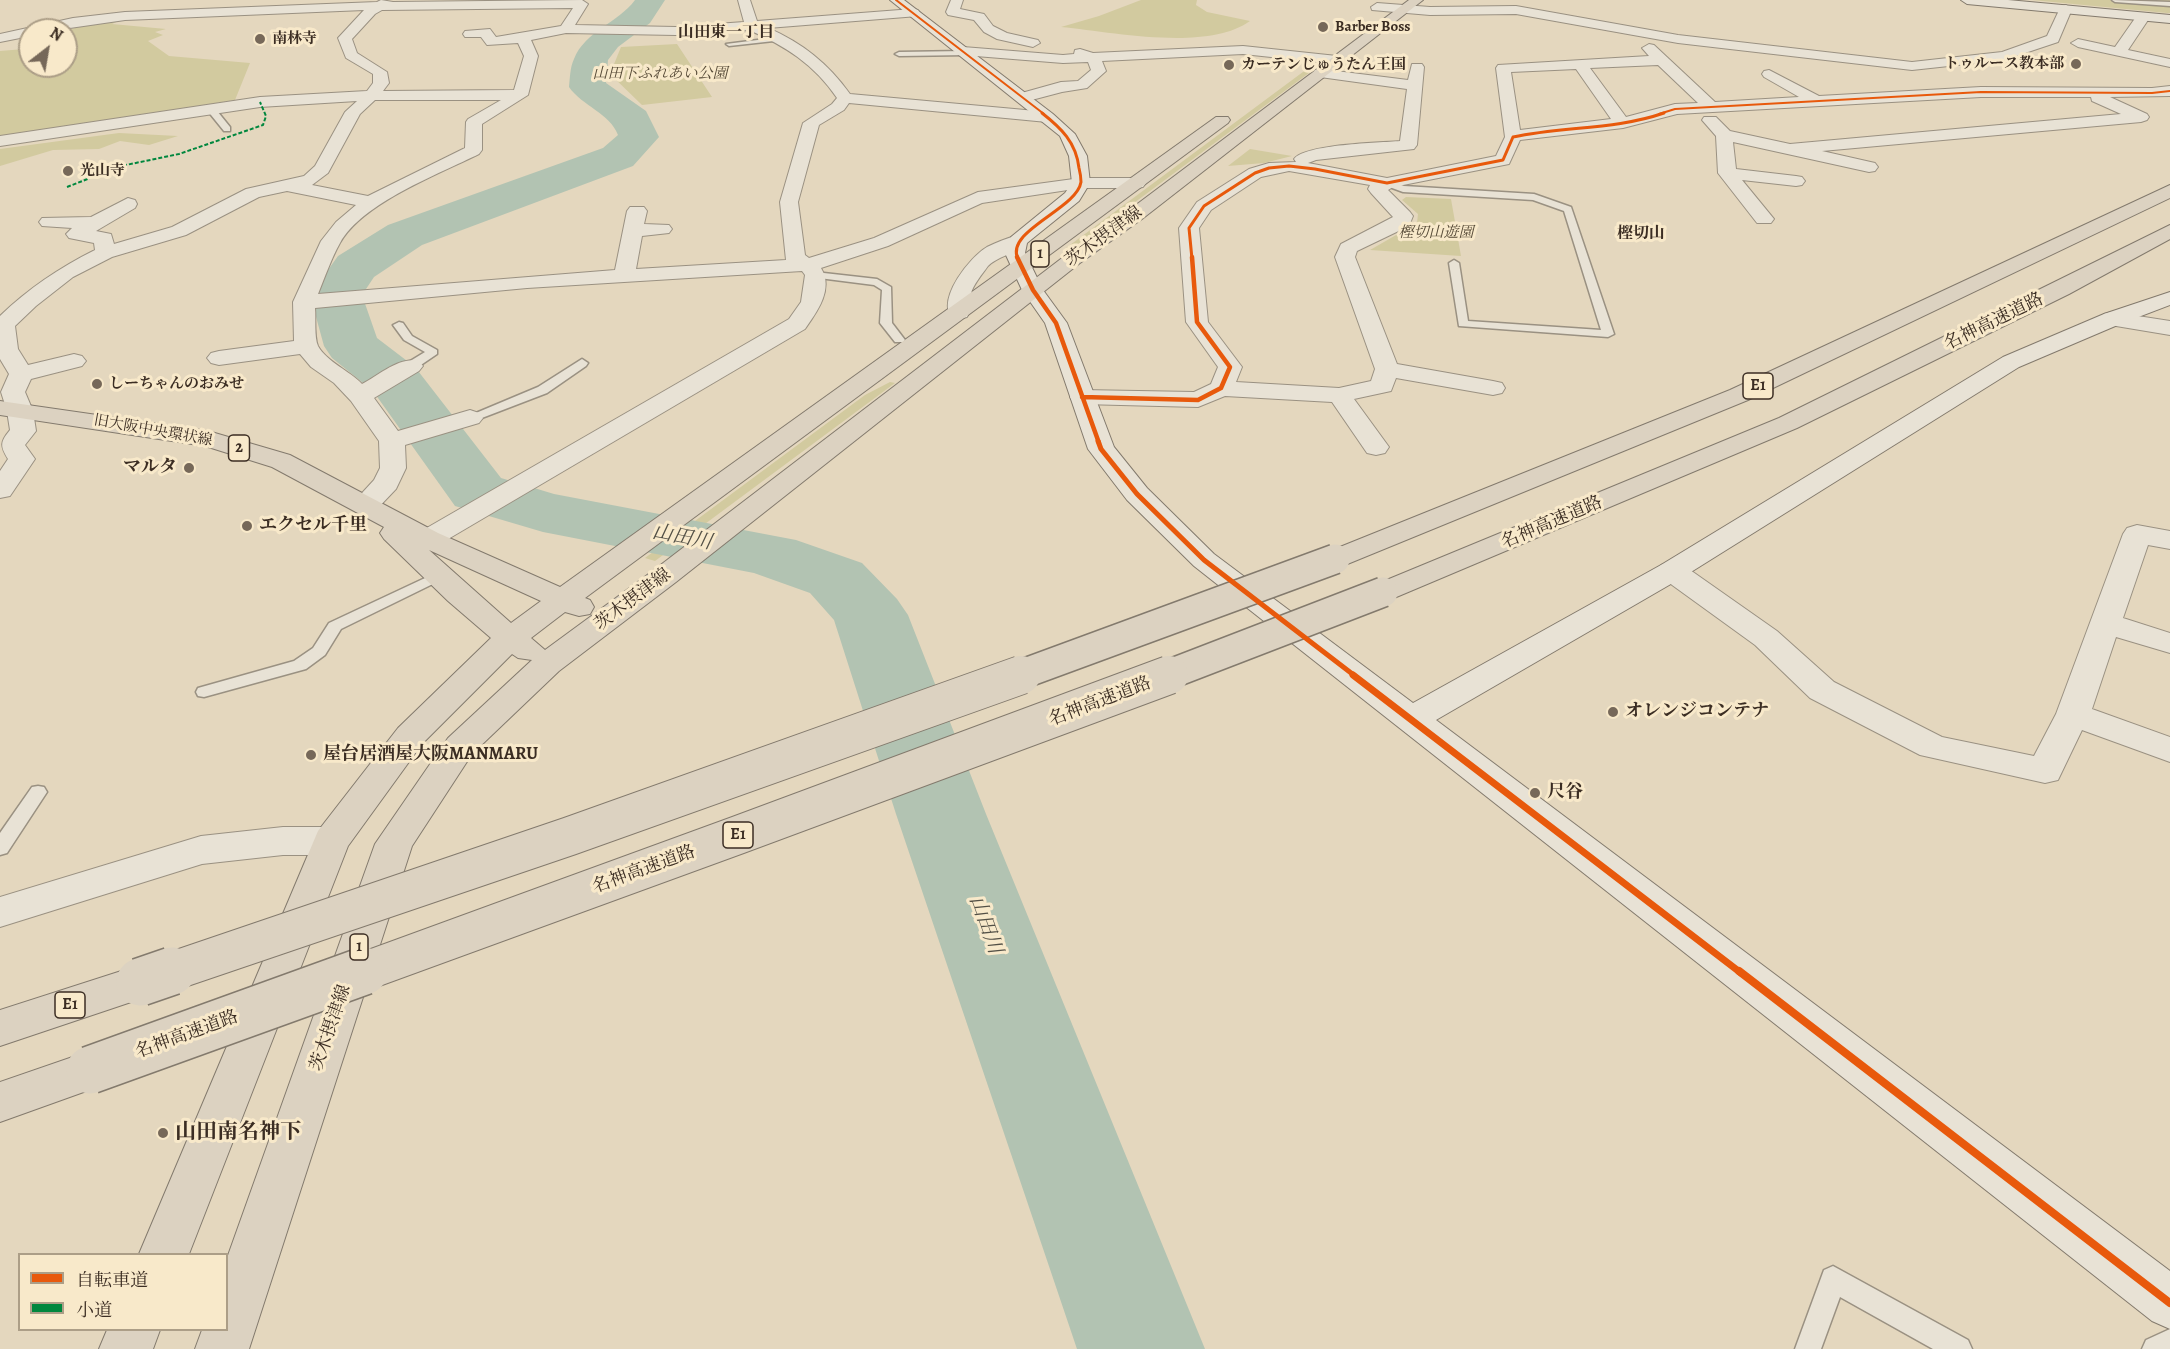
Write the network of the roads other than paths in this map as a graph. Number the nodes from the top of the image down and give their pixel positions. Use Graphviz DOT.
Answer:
graph roads {
  1 [pos="241,0"];
  2 [pos="744,0"];
  3 [pos="957,0"];
  4 [pos="1967,0"];
  5 [pos="2115,0"];
  6 [pos="384,3"];
  7 [pos="907,4"];
  8 [pos="1396,4"];
  9 [pos="2170,4"];
  10 [pos="2066,9"];
  11 [pos="230,12"];
  12 [pos="2143,17"];
  13 [pos="1360,19"];
  14 [pos="2170,19"];
  15 [pos="78,21"];
  16 [pos="752,26"];
  17 [pos="374,28"];
  18 [pos="566,29"];
  19 [pos="351,32"];
  20 [pos="18,34"];
  21 [pos="470,34"];
  22 [pos="0,38"];
  23 [pos="523,38"];
  24 [pos="1334,38"];
  25 [pos="781,39"];
  26 [pos="2078,43"];
  27 [pos="729,44"];
  28 [pos="1649,48"];
  29 [pos="964,52"];
  30 [pos="2119,52"];
  31 [pos="899,54"];
  32 [pos="1094,59"];
  33 [pos="1662,60"];
  34 [pos="2170,63"];
  35 [pos="1580,64"];
  36 [pos="1314,65"];
  37 [pos="1417,67"];
  38 [pos="1769,74"];
  39 [pos="1280,77"];
  40 [pos="1415,86"];
  41 [pos="2170,91"];
  42 [pos="2085,93"];
  43 [pos="520,95"];
  44 [pos="371,96"];
  45 [pos="1024,97"];
  46 [pos="845,98"];
  47 [pos="1816,101"];
  48 [pos="1242,105"];
  49 [pos="1705,107"];
  50 [pos="210,108"];
  51 [pos="1047,117"];
  52 [pos="227,129"];
  53 [pos="1619,131"];
  54 [pos="1520,135"];
  55 [pos="1724,135"];
  56 [pos="2,148"];
  57 [pos="1573,148"];
  58 [pos="1792,149"];
  59 [pos="1289,166"];
  60 [pos="1869,166"];
  61 [pos="1726,173"];
  62 [pos="1796,181"];
  63 [pos="1081,183"];
  64 [pos="1137,183"];
  65 [pos="1387,183"];
  66 [pos="284,185"];
  67 [pos="2170,191"];
  68 [pos="370,202"];
  69 [pos="128,204"];
  70 [pos="638,211"];
  71 [pos="1764,219"];
  72 [pos="49,222"];
  73 [pos="95,223"];
  74 [pos="662,229"];
  75 [pos="633,231"];
  76 [pos="2170,231"];
  77 [pos="1018,241"];
  78 [pos="105,254"];
  79 [pos="1454,263"];
  80 [pos="809,270"];
  81 [pos="624,276"];
  82 [pos="1027,279"];
  83 [pos="2170,298"];
  84 [pos="304,302"];
  85 [pos="959,312"];
  86 [pos="2112,319"];
  87 [pos="399,325"];
  88 [pos="2170,328"];
  89 [pos="899,340"];
  90 [pos="306,346"];
  91 [pos="219,358"];
  92 [pos="74,361"];
  93 [pos="582,363"];
  94 [pos="411,366"];
  95 [pos="1387,369"];
  96 [pos="21,374"];
  97 [pos="1221,388"];
  98 [pos="1493,388"];
  99 [pos="1339,395"];
  100 [pos="360,396"];
  101 [pos="1082,397"];
  102 [pos="10,410"];
  103 [pos="470,418"];
  104 [pos="392,441"];
  105 [pos="1376,447"];
  106 [pos="2,487"];
  107 [pos="365,505"];
  108 [pos="428,539"];
  109 [pos="2170,540"];
  110 [pos="1672,571"];
  111 [pos="440,575"];
  112 [pos="562,601"];
  113 [pos="609,618"];
  114 [pos="2106,623"];
  115 [pos="510,639"];
  116 [pos="2170,643"];
  117 [pos="548,664"];
  118 [pos="204,692"];
  119 [pos="2073,714"];
  120 [pos="1409,720"];
  121 [pos="2170,750"];
  122 [pos="38,792"];
  123 [pos="332,841"];
  124 [pos="0,848"];
  125 [pos="0,912"];
  126 [pos="0,1028"];
  127 [pos="0,1102"];
  128 [pos="164,1253"];
  129 [pos="2170,1303"];
  130 [pos="133,1331"];
  131 [pos="2170,1342"];
  132 [pos="126,1349"];
  133 [pos="222,1349"];
  134 [pos="1809,1349"];
  135 [pos="1959,1349"];
  136 [pos="2155,1349"];
  1 -- 11 [label="street"];
  2 -- 16 [label="street"];
  3 -- 32 [label="street"];
  4 -- 10 [label="street"];
  5 -- 9 [label="lane"];
  6 -- 11 [label="street"];
  6 -- 18 [label="street"];
  6 -- 19 [label="street"];
  7 -- 16 [label="street"];
  7 -- 29 [label="street"];
  8 -- 10 [label="street"];
  8 -- 13 [label="main road"];
  8 -- 36 [label="main road, 茨木摂津線 / 1"];
  10 -- 12 [label="street"];
  11 -- 15 [label="street"];
  12 -- 14 [label="street"];
  12 -- 30 [label="street"];
  16 -- 18 [label="street"];
  16 -- 25 [label="street"];
  17 -- 19 [label="street"];
  18 -- 23 [label="street"];
  19 -- 44 [label="street"];
  20 -- 22 [label="street"];
  21 -- 23 [label="street"];
  23 -- 43 [label="street"];
  24 -- 36 [label="main road, 茨木摂津線 / 1"];
  25 -- 27 [label="lane"];
  25 -- 46 [label="street"];
  26 -- 30 [label="street"];
  28 -- 33 [label="street"];
  29 -- 31 [label="lane"];
  29 -- 32 [label="street"];
  29 -- 45 [label="street"];
  30 -- 34 [label="street"];
  32 -- 36 [label="street"];
  32 -- 45 [label="street"];
  33 -- 35 [label="street"];
  33 -- 49 [label="street"];
  35 -- 53 [label="street"];
  35 -- 54 [label="street"];
  36 -- 39 [label="main road, 茨木摂津線 / 1"];
  36 -- 40 [label="street"];
  36 -- 82 [label="main road, 茨木摂津線 / 1"];
  37 -- 40 [label="street"];
  38 -- 47 [label="street"];
  40 -- 59 [label="street"];
  41 -- 42 [label="street"];
  42 -- 47 [label="street"];
  42 -- 58 [label="street"];
  43 -- 44 [label="street"];
  43 -- 68 [label="street"];
  44 -- 50 [label="street"];
  44 -- 66 [label="street"];
  45 -- 51 [label="street"];
  46 -- 51 [label="street"];
  46 -- 80 [label="street"];
  47 -- 49 [label="street"];
  48 -- 64 [label="main road, 茨木摂津線 / 1"];
  49 -- 53 [label="street"];
  49 -- 55 [label="street"];
  50 -- 52 [label="lane"];
  50 -- 56 [label="street"];
  51 -- 63 [label="street"];
  53 -- 54 [label="street"];
  54 -- 57 [label="street"];
  54 -- 65 [label="street"];
  55 -- 58 [label="street"];
  55 -- 61 [label="street"];
  58 -- 60 [label="street"];
  59 -- 65 [label="street"];
  59 -- 97 [label="street"];
  61 -- 62 [label="street"];
  61 -- 71 [label="street"];
  63 -- 64 [label="street"];
  63 -- 77 [label="street"];
  63 -- 80 [label="street"];
  64 -- 82 [label="main road, 茨木摂津線 / 1"];
  65 -- 79 [label="lane"];
  65 -- 95 [label="street"];
  66 -- 68 [label="street"];
  66 -- 78 [label="street"];
  67 -- 126 [label="main road, E1, bridge"];
  68 -- 84 [label="street"];
  69 -- 73 [label="street"];
  70 -- 75 [label="street"];
  72 -- 73 [label="street"];
  73 -- 78 [label="street"];
  74 -- 75 [label="street"];
  75 -- 81 [label="street"];
  76 -- 127 [label="main road, 名神高速道路 / E1, bridge"];
  77 -- 82 [label="street"];
  77 -- 85 [label="street"];
  78 -- 96 [label="street"];
  80 -- 81 [label="street"];
  80 -- 89 [label="lane"];
  80 -- 108 [label="street"];
  81 -- 84 [label="street"];
  82 -- 85 [label="main road, 茨木摂津線 / 1"];
  82 -- 101 [label="street"];
  82 -- 113 [label="main road, 茨木摂津線 / 1"];
  83 -- 86 [label="street"];
  84 -- 90 [label="street"];
  85 -- 112 [label="main road, 茨木摂津線 / 1"];
  86 -- 88 [label="street"];
  86 -- 110 [label="street"];
  87 -- 94 [label="lane"];
  90 -- 91 [label="street"];
  90 -- 100 [label="street"];
  92 -- 96 [label="street"];
  93 -- 103 [label="lane"];
  94 -- 100 [label="street"];
  95 -- 98 [label="street"];
  95 -- 99 [label="street"];
  96 -- 102 [label="street"];
  97 -- 99 [label="street"];
  97 -- 101 [label="street"];
  99 -- 105 [label="street"];
  100 -- 104 [label="street"];
  101 -- 120 [label="street"];
  102 -- 106 [label="street"];
  102 -- 107 [label="main road, 旧大阪中央環状線 / 2"];
  103 -- 104 [label="street"];
  104 -- 107 [label="street"];
  107 -- 108 [label="main road, 旧大阪中央環状線 / 2"];
  107 -- 111 [label="main road, 旧大阪中央環状線 / 2"];
  108 -- 112 [label="main road, 旧大阪中央環状線 / 2"];
  109 -- 114 [label="street"];
  110 -- 119 [label="street"];
  110 -- 120 [label="street"];
  111 -- 115 [label="main road, 旧大阪中央環状線 / 2"];
  111 -- 118 [label="lane"];
  112 -- 113 [label="main road, 旧大阪中央環状線 / 2"];
  112 -- 115 [label="main road, 茨木摂津線 / 1"];
  113 -- 117 [label="main road, 茨木摂津線 / 1"];
  114 -- 116 [label="street"];
  114 -- 119 [label="street"];
  115 -- 117 [label="main road, 旧大阪中央環状線 / 2"];
  115 -- 123 [label="main road, 茨木摂津線 / 1"];
  117 -- 133 [label="main road, 茨木摂津線 / 1"];
  119 -- 121 [label="street"];
  120 -- 129 [label="street"];
  122 -- 124 [label="lane"];
  123 -- 125 [label="street"];
  123 -- 128 [label="main road, 茨木摂津線 / 1"];
  130 -- 132 [label="main road"];
  131 -- 136 [label="lane"];
  134 -- 135 [label="lane"];
}
